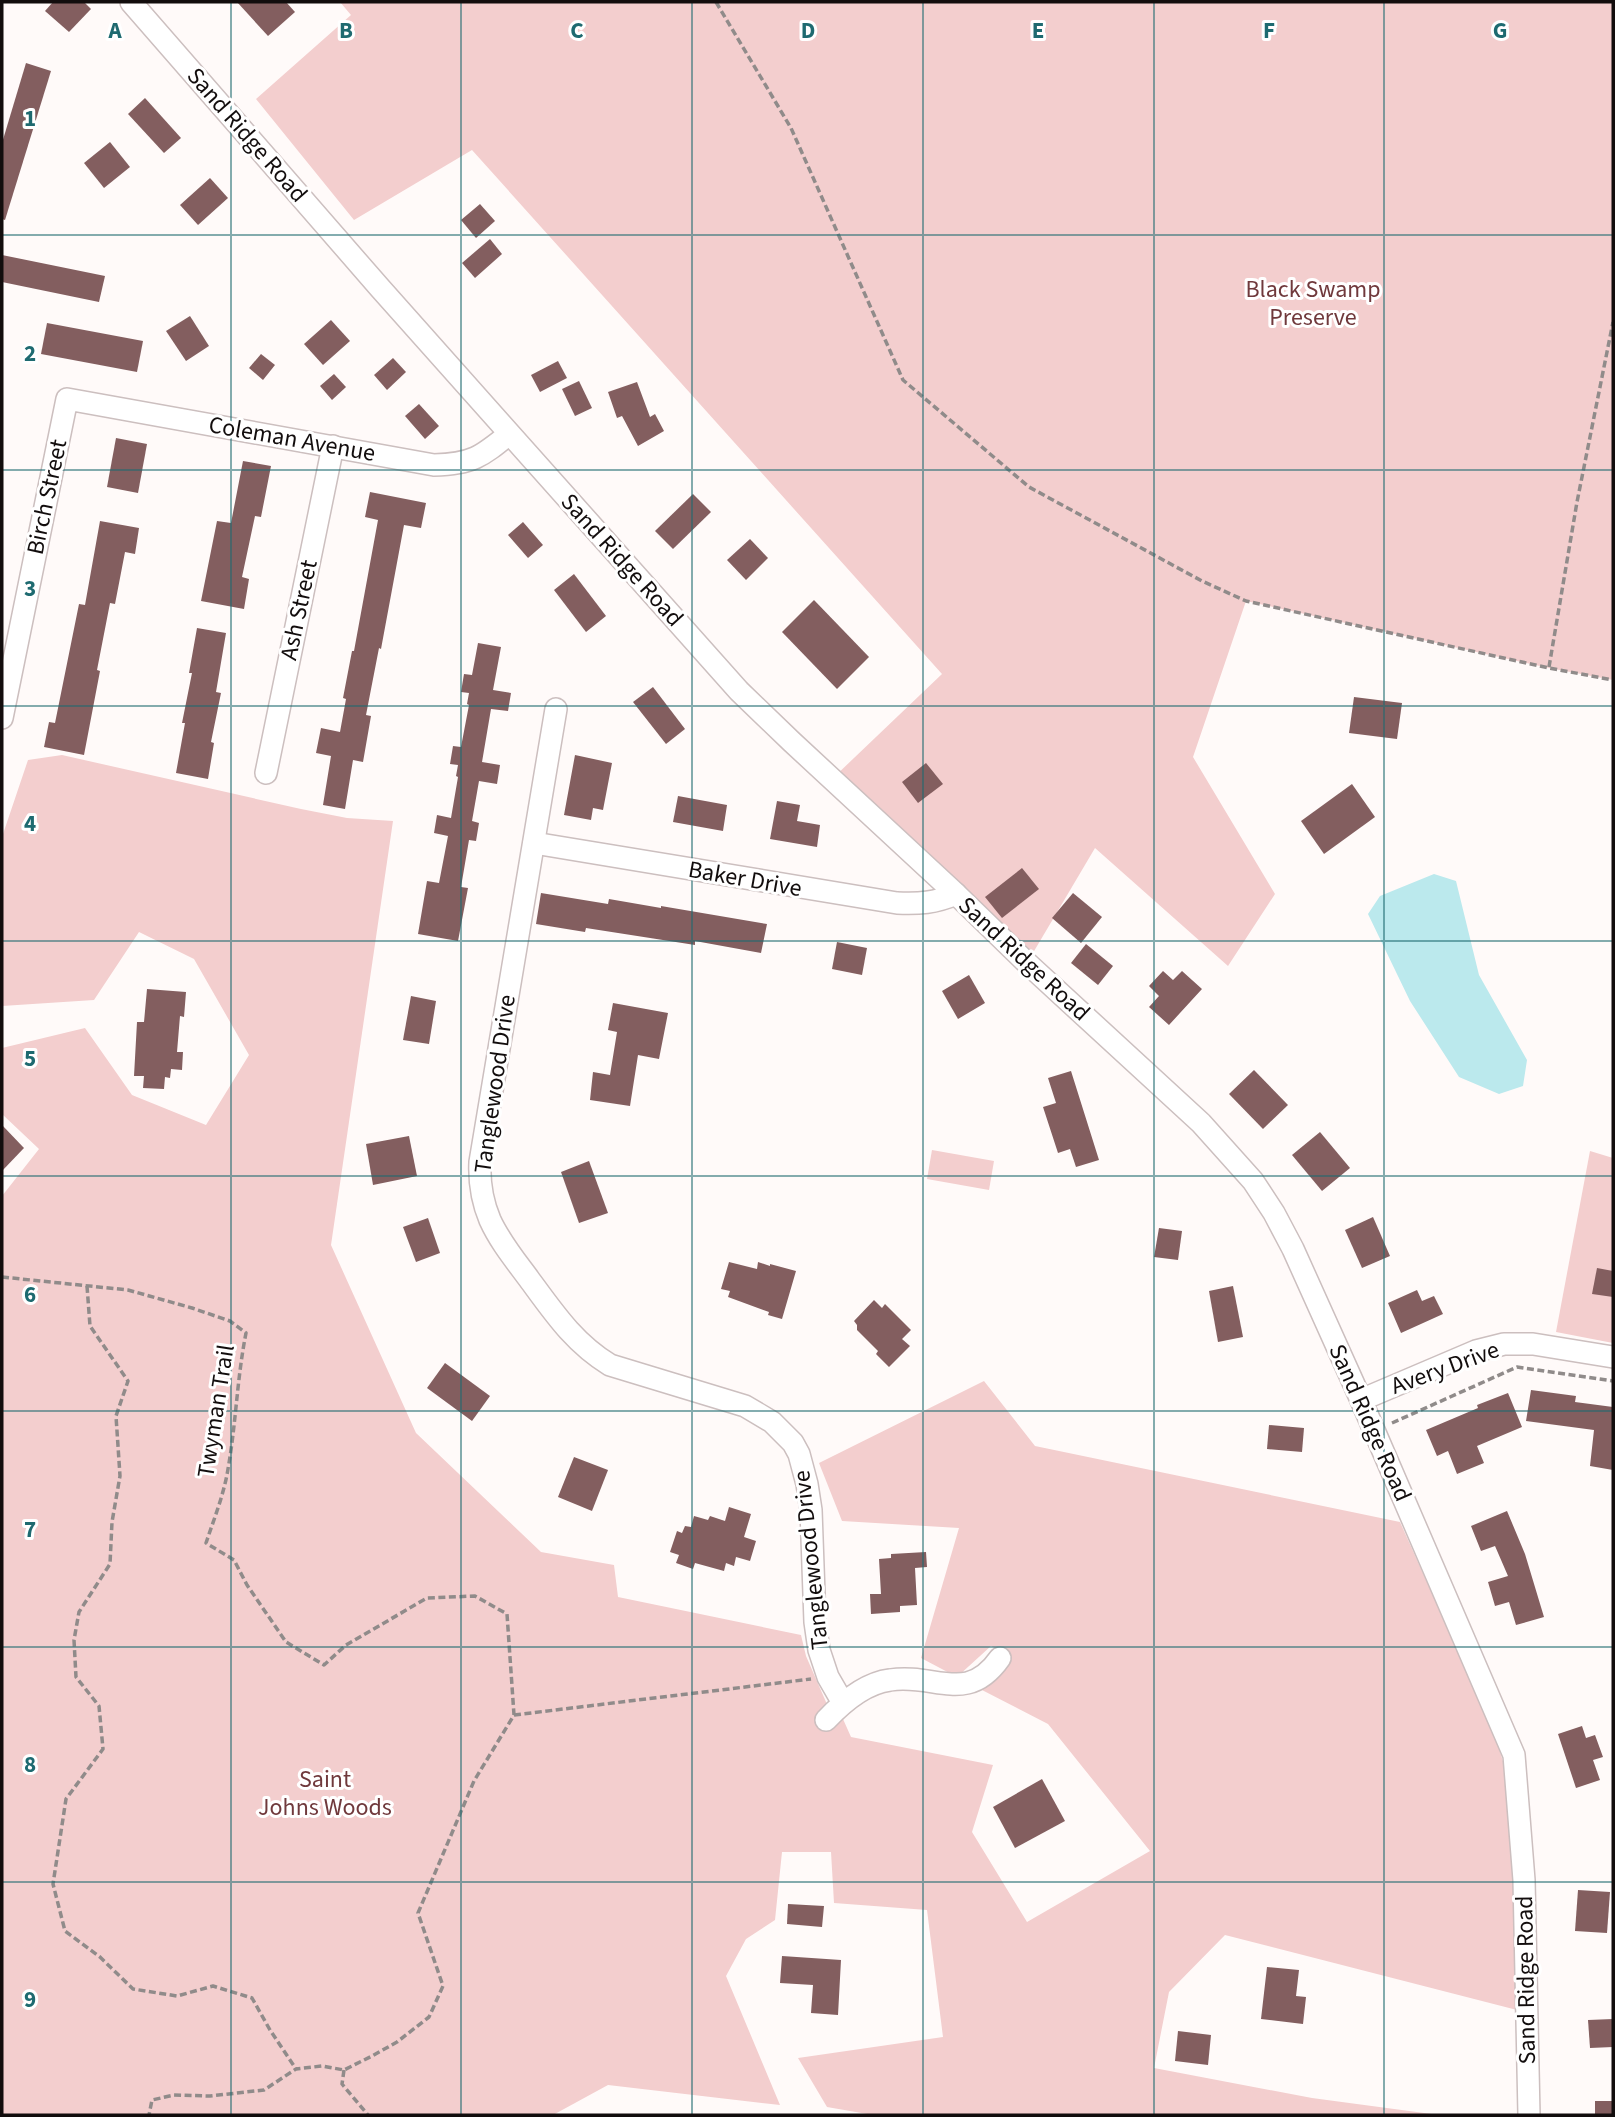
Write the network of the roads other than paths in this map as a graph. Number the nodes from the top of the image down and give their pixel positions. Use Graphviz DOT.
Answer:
graph roads {
  1 [pos="131,2"];
  2 [pos="67,399"];
  3 [pos="509,434"];
  4 [pos="333,446"];
  5 [pos="556,709"];
  6 [pos="2,718"];
  7 [pos="266,773"];
  8 [pos="534,843"];
  9 [pos="956,894"];
  10 [pos="1613,1357"];
  11 [pos="1361,1401"];
  12 [pos="1000,1658"];
  13 [pos="843,1703"];
  14 [pos="826,1720"];
  15 [pos="1530,2115"];
  1 -- 3 [label="street, Sand Ridge Road"];
  2 -- 4 [label="street, Coleman Avenue"];
  2 -- 6 [label="street, Birch Street"];
  3 -- 4 [label="street, Coleman Avenue"];
  3 -- 9 [label="street, Sand Ridge Road"];
  4 -- 7 [label="street, Ash Street"];
  5 -- 8 [label="street, Tanglewood Drive"];
  8 -- 9 [label="street, Baker Drive"];
  8 -- 13 [label="street, Tanglewood Drive"];
  9 -- 11 [label="street, Sand Ridge Road"];
  10 -- 11 [label="street, Avery Drive"];
  11 -- 15 [label="street, Sand Ridge Road"];
  12 -- 13 [label="street"];
  13 -- 14 [label="street"];
}
